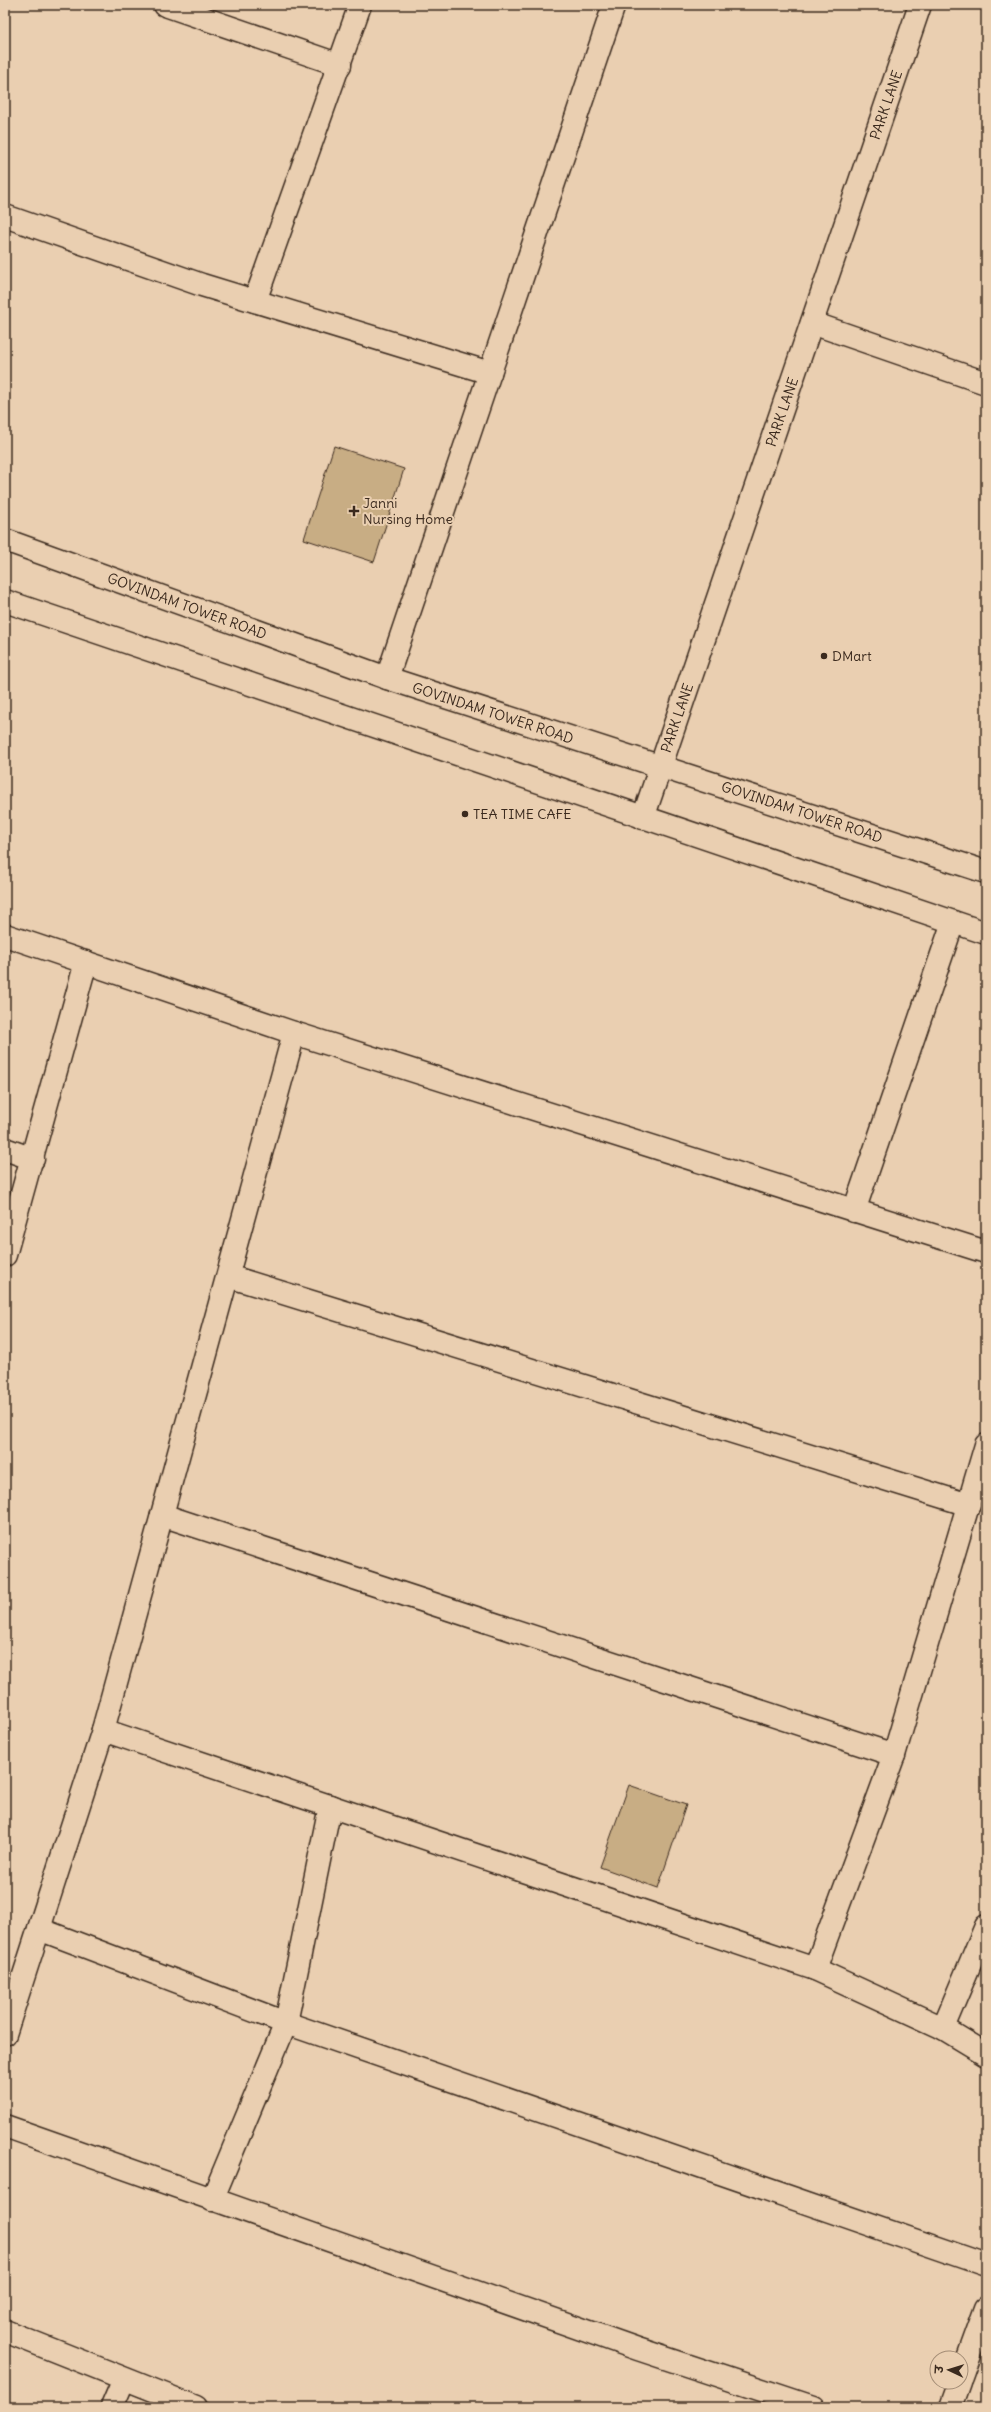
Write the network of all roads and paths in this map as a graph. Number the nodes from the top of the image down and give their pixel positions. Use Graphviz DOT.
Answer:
graph roads {
  1 [pos="165,5"];
  2 [pos="360,5"];
  3 [pos="614,5"];
  4 [pos="920,5"];
  5 [pos="340,65"];
  6 [pos="5,216"];
  7 [pos="255,301"];
  8 [pos="812,324"];
  9 [pos="490,373"];
  10 [pos="986,384"];
  11 [pos="5,540"];
  12 [pos="5,602"];
  13 [pos="387,678"];
  14 [pos="661,767"];
  15 [pos="643,818"];
  16 [pos="986,872"];
  17 [pos="953,922"];
  18 [pos="986,933"];
  19 [pos="5,935"];
  20 [pos="86,962"];
  21 [pos="294,1033"];
  22 [pos="5,1149"];
  23 [pos="33,1159"];
  24 [pos="854,1211"];
  25 [pos="986,1252"];
  26 [pos="5,1255"];
  27 [pos="228,1276"];
  28 [pos="986,1446"];
  29 [pos="968,1504"];
  30 [pos="162,1515"];
  31 [pos="103,1730"];
  32 [pos="894,1755"];
  33 [pos="330,1806"];
  34 [pos="986,1926"];
  35 [pos="39,1929"];
  36 [pos="815,1970"];
  37 [pos="286,2023"];
  38 [pos="943,2028"];
  39 [pos="5,2034"];
  40 [pos="986,2054"];
  41 [pos="5,2126"];
  42 [pos="212,2200"];
  43 [pos="986,2265"];
  44 [pos="986,2308"];
  45 [pos="5,2331"];
  46 [pos="969,2355"];
  47 [pos="124,2379"];
  48 [pos="956,2390"];
  49 [pos="112,2407"];
  50 [pos="196,2407"];
  51 [pos="813,2407"];
  52 [pos="950,2407"];
  1 -- 5 [label="street"];
  2 -- 5 [label="street"];
  3 -- 9 [label="street"];
  4 -- 8 [label="street, PARK LANE"];
  5 -- 7 [label="street"];
  6 -- 7 [label="street"];
  7 -- 9 [label="street"];
  8 -- 10 [label="street"];
  8 -- 14 [label="street, PARK LANE"];
  9 -- 13 [label="street"];
  11 -- 13 [label="street, GOVINDAM TOWER ROAD"];
  12 -- 15 [label="street"];
  13 -- 14 [label="street, GOVINDAM TOWER ROAD"];
  14 -- 15 [label="street, PARK LANE"];
  14 -- 16 [label="street, GOVINDAM TOWER ROAD"];
  15 -- 17 [label="street"];
  17 -- 18 [label="street"];
  17 -- 24 [label="street"];
  19 -- 20 [label="street"];
  20 -- 21 [label="street"];
  20 -- 23 [label="street"];
  21 -- 24 [label="street"];
  21 -- 27 [label="street"];
  22 -- 23 [label="street"];
  23 -- 26 [label="street"];
  24 -- 25 [label="street"];
  27 -- 29 [label="street"];
  27 -- 30 [label="street"];
  28 -- 29 [label="street"];
  29 -- 32 [label="street"];
  30 -- 31 [label="street"];
  30 -- 32 [label="street"];
  31 -- 33 [label="street"];
  31 -- 35 [label="street"];
  32 -- 36 [label="street"];
  33 -- 36 [label="street"];
  33 -- 37 [label="street"];
  34 -- 38 [label="street"];
  35 -- 37 [label="street"];
  35 -- 39 [label="street"];
  36 -- 38 [label="street"];
  37 -- 42 [label="street"];
  37 -- 43 [label="street"];
  38 -- 40 [label="street"];
  41 -- 42 [label="street"];
  42 -- 51 [label="street"];
  44 -- 46 [label="street"];
  45 -- 47 [label="street"];
  47 -- 49 [label="street"];
  47 -- 50 [label="street"];
  48 -- 52 [label="street"];
}
